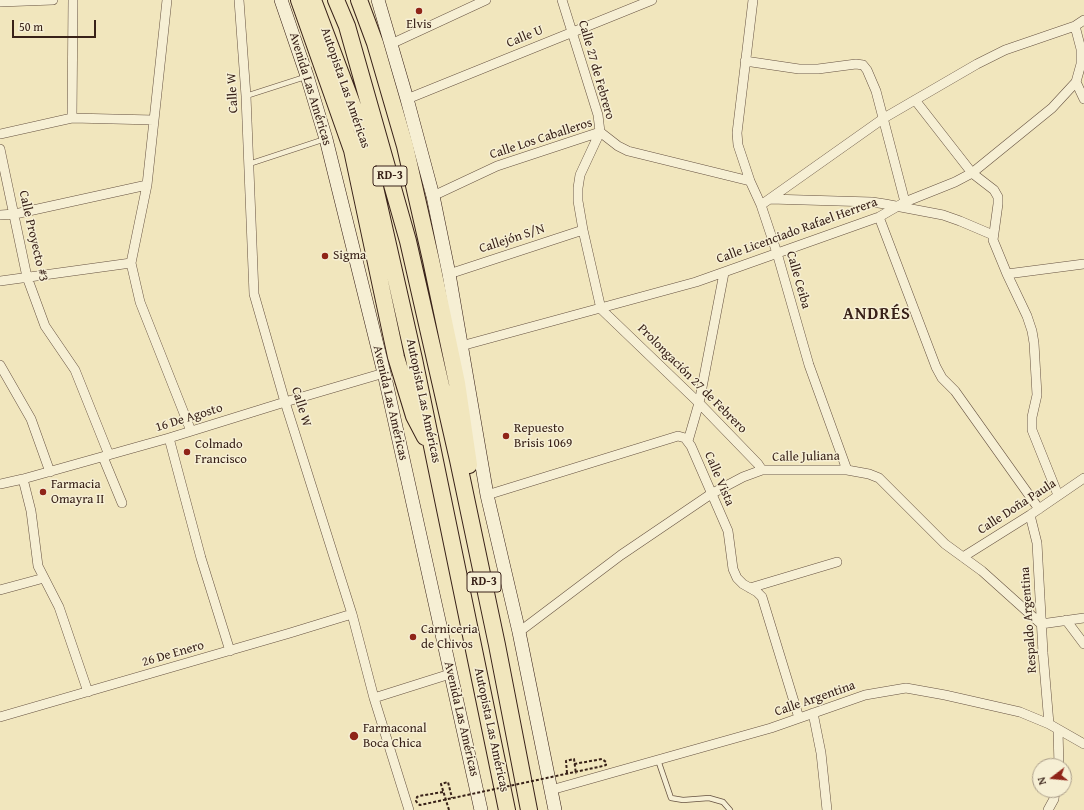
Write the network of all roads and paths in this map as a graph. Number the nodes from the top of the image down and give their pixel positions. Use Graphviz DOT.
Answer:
graph roads {
  1 [pos="53,0"];
  2 [pos="73,0"];
  3 [pos="168,0"];
  4 [pos="239,0"];
  5 [pos="281,0"];
  6 [pos="299,0"];
  7 [pos="313,0"];
  8 [pos="336,0"];
  9 [pos="359,0"];
  10 [pos="378,0"];
  11 [pos="486,0"];
  12 [pos="562,0"];
  13 [pos="652,0"];
  14 [pos="753,0"];
  15 [pos="0,2"];
  16 [pos="1084,20"];
  17 [pos="1075,26"];
  18 [pos="571,32"];
  19 [pos="391,44"];
  20 [pos="746,61"];
  21 [pos="307,76"];
  22 [pos="1076,82"];
  23 [pos="246,96"];
  24 [pos="407,99"];
  25 [pos="1084,99"];
  26 [pos="915,100"];
  27 [pos="72,118"];
  28 [pos="884,118"];
  29 [pos="154,120"];
  30 [pos="600,132"];
  31 [pos="0,134"];
  32 [pos="326,139"];
  33 [pos="0,149"];
  34 [pos="249,164"];
  35 [pos="972,173"];
  36 [pos="750,181"];
  37 [pos="148,185"];
  38 [pos="433,196"];
  39 [pos="770,199"];
  40 [pos="905,202"];
  41 [pos="761,205"];
  42 [pos="896,206"];
  43 [pos="15,214"];
  44 [pos="0,216"];
  45 [pos="879,217"];
  46 [pos="583,230"];
  47 [pos="993,235"];
  48 [pos="777,254"];
  49 [pos="130,263"];
  50 [pos="1084,264"];
  51 [pos="724,273"];
  52 [pos="449,274"];
  53 [pos="1007,274"];
  54 [pos="27,277"];
  55 [pos="0,281"];
  56 [pos="602,309"];
  57 [pos="461,346"];
  58 [pos="0,365"];
  59 [pos="384,372"];
  60 [pos="285,402"];
  61 [pos="699,403"];
  62 [pos="191,432"];
  63 [pos="168,438"];
  64 [pos="688,441"];
  65 [pos="106,456"];
  66 [pos="434,456"];
  67 [pos="762,470"];
  68 [pos="847,470"];
  69 [pos="50,472"];
  70 [pos="0,475"];
  71 [pos="1084,478"];
  72 [pos="23,479"];
  73 [pos="4,483"];
  74 [pos="711,494"];
  75 [pos="488,495"];
  76 [pos="1058,495"];
  77 [pos="122,502"];
  78 [pos="1039,509"];
  79 [pos="1030,515"];
  80 [pos="478,554"];
  81 [pos="963,557"];
  82 [pos="837,562"];
  83 [pos="44,578"];
  84 [pos="750,588"];
  85 [pos="0,590"];
  86 [pos="352,614"];
  87 [pos="1084,618"];
  88 [pos="1066,620"];
  89 [pos="1041,624"];
  90 [pos="519,632"];
  91 [pos="1084,644"];
  92 [pos="230,651"];
  93 [pos="450,674"];
  94 [pos="88,692"];
  95 [pos="374,698"];
  96 [pos="813,714"];
  97 [pos="0,717"];
  98 [pos="799,718"];
  99 [pos="1050,724"];
  100 [pos="1058,730"];
  101 [pos="1084,744"];
  102 [pos="1059,758"];
  103 [pos="658,760"];
  104 [pos="568,773"];
  105 [pos="551,790"];
  106 [pos="444,792"];
  107 [pos="452,798"];
  108 [pos="1054,798"];
  109 [pos="478,809"];
  110 [pos="409,810"];
  111 [pos="449,810"];
  112 [pos="507,810"];
  113 [pos="529,810"];
  114 [pos="555,810"];
  115 [pos="730,810"];
  116 [pos="827,810"];
  117 [pos="1048,810"];
  1 -- 15 [label="street"];
  2 -- 27 [label="street"];
  3 -- 29 [label="street"];
  4 -- 23 [label="street, Calle W"];
  5 -- 21 [label="street, Avenida Las Américas"];
  6 -- 66 [label="highway"];
  7 -- 66 [label="highway, Autopista Las Américas / RD-3"];
  8 -- 80 [label="highway, Autopista Las Américas / RD-3"];
  9 -- 80 [label="highway"];
  10 -- 19 [label="street"];
  11 -- 19 [label="street"];
  12 -- 18 [label="street, Calle 27 de Febrero"];
  13 -- 18 [label="street, Calle U"];
  14 -- 20 [label="street, Calle Ceiba"];
  16 -- 17 [label="street"];
  17 -- 22 [label="street, Calle Licenciado Rafael Herrera"];
  17 -- 26 [label="street"];
  18 -- 24 [label="street, Calle U"];
  18 -- 30 [label="street, Calle 27 de Febrero"];
  19 -- 24 [label="street"];
  20 -- 28 [label="street"];
  20 -- 36 [label="street, Calle Ceiba"];
  21 -- 23 [label="lane"];
  21 -- 32 [label="street, Avenida Las Américas"];
  22 -- 25 [label="street"];
  22 -- 35 [label="street, Calle Licenciado Rafael Herrera"];
  23 -- 34 [label="street, Calle W"];
  24 -- 38 [label="street"];
  26 -- 28 [label="street"];
  26 -- 35 [label="street"];
  27 -- 29 [label="street"];
  27 -- 31 [label="street"];
  28 -- 39 [label="street"];
  28 -- 40 [label="street"];
  29 -- 37 [label="street"];
  30 -- 36 [label="street, Calle Los Caballeros"];
  30 -- 38 [label="street, Calle Los Caballeros"];
  30 -- 46 [label="street, Calle 27 de Febrero"];
  32 -- 34 [label="lane"];
  32 -- 59 [label="street, Avenida Las Américas"];
  33 -- 43 [label="street, Calle Proyecto #3"];
  34 -- 60 [label="street, Calle W"];
  35 -- 40 [label="street, Calle Licenciado Rafael Herrera"];
  35 -- 47 [label="street"];
  36 -- 41 [label="street, Calle Ceiba"];
  37 -- 43 [label="street"];
  37 -- 49 [label="street"];
  38 -- 52 [label="street"];
  39 -- 41 [label="street"];
  39 -- 42 [label="street"];
  40 -- 42 [label="street, Calle Licenciado Rafael Herrera"];
  41 -- 48 [label="street, Calle Ceiba"];
  42 -- 45 [label="street, Calle Licenciado Rafael Herrera"];
  42 -- 47 [label="street"];
  43 -- 44 [label="street"];
  43 -- 54 [label="street, Calle Proyecto #3"];
  45 -- 48 [label="street, Calle Licenciado Rafael Herrera"];
  45 -- 78 [label="street"];
  46 -- 52 [label="street, Callejón S/N"];
  46 -- 56 [label="street, Calle 27 de Febrero"];
  47 -- 53 [label="street"];
  48 -- 51 [label="street, Calle Licenciado Rafael Herrera"];
  48 -- 68 [label="street, Calle Ceiba"];
  49 -- 54 [label="street"];
  49 -- 62 [label="street"];
  50 -- 53 [label="street"];
  51 -- 56 [label="street, Calle Licenciado Rafael Herrera"];
  51 -- 61 [label="street"];
  52 -- 57 [label="street"];
  53 -- 76 [label="street"];
  54 -- 55 [label="street"];
  54 -- 65 [label="street, Calle Proyecto #3"];
  56 -- 57 [label="street, Calle Licenciado Rafael Herrera"];
  56 -- 61 [label="street, Prolongación 27 de Febrero"];
  57 -- 75 [label="street"];
  58 -- 69 [label="street"];
  59 -- 60 [label="street, 16 De Agosto"];
  59 -- 93 [label="street, Avenida Las Américas"];
  60 -- 62 [label="street, 16 De Agosto"];
  60 -- 86 [label="street, Calle W"];
  61 -- 64 [label="street"];
  61 -- 67 [label="street, Prolongación 27 de Febrero"];
  62 -- 63 [label="street, 16 De Agosto"];
  63 -- 65 [label="street, 16 De Agosto"];
  63 -- 92 [label="street"];
  64 -- 74 [label="street, Calle Vista"];
  64 -- 75 [label="street, Calle Vista"];
  65 -- 69 [label="street, 16 De Agosto"];
  65 -- 77 [label="street, Calle Proyecto #3"];
  66 -- 112 [label="highway, Autopista Las Américas / RD-3"];
  67 -- 68 [label="street, Calle Juliana"];
  67 -- 74 [label="street, Calle Juliana"];
  68 -- 81 [label="street, Calle Juliana"];
  69 -- 72 [label="street, 16 De Agosto"];
  70 -- 73 [label="street"];
  71 -- 76 [label="street, Calle Doña Paula"];
  72 -- 73 [label="street, 16 De Agosto"];
  72 -- 83 [label="street"];
  74 -- 84 [label="street, Calle Vista"];
  74 -- 90 [label="street, Calle Juliana"];
  75 -- 90 [label="street"];
  76 -- 78 [label="street, Calle Doña Paula"];
  78 -- 79 [label="street, Calle Doña Paula"];
  79 -- 81 [label="street, Calle Doña Paula"];
  79 -- 89 [label="street, Respaldo Argentina"];
  80 -- 113 [label="highway, Autopista Las Américas / RD-3"];
  81 -- 89 [label="street, Calle Juliana"];
  82 -- 84 [label="street"];
  83 -- 85 [label="street"];
  83 -- 94 [label="street"];
  84 -- 98 [label="street, Calle Vista"];
  86 -- 92 [label="street, 26 De Enero"];
  86 -- 95 [label="street, Calle W"];
  87 -- 88 [label="street"];
  88 -- 89 [label="street"];
  88 -- 91 [label="street"];
  89 -- 99 [label="street, Respaldo Argentina"];
  90 -- 105 [label="street"];
  92 -- 94 [label="street, 26 De Enero"];
  93 -- 95 [label="street"];
  93 -- 109 [label="street, Avenida Las Américas"];
  94 -- 97 [label="street, 26 De Enero"];
  95 -- 110 [label="street, Calle W"];
  96 -- 98 [label="street, Calle Argentina"];
  96 -- 99 [label="street, Calle Argentina"];
  96 -- 116 [label="street"];
  98 -- 103 [label="street, Calle Argentina"];
  99 -- 100 [label="street, Calle Argentina"];
  100 -- 101 [label="street, Calle Argentina"];
  100 -- 102 [label="street"];
  103 -- 105 [label="street, Calle Argentina"];
  103 -- 115 [label="lane"];
  104 -- 104 [label="path, bridge"];
  104 -- 107 [label="path, bridge"];
  105 -- 114 [label="street"];
  106 -- 107 [label="path"];
  106 -- 107 [label="path, bridge"];
  106 -- 111 [label="path"];
  108 -- 117 [label="street"];
}
